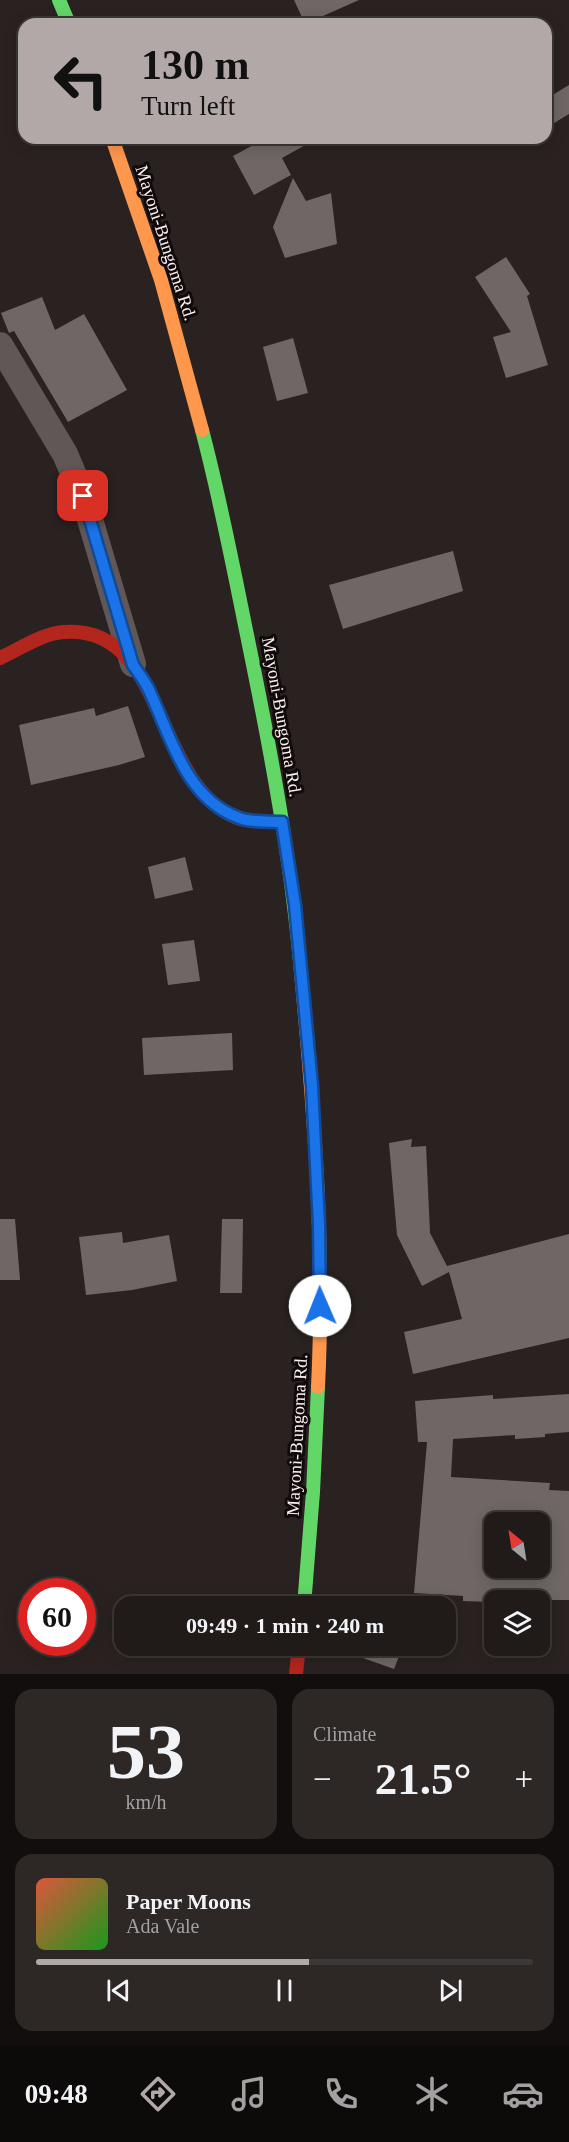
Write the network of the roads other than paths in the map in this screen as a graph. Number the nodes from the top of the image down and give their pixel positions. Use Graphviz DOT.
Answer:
graph roads {
  1 [pos="59,0"];
  2 [pos="66,18"];
  3 [pos="114,144"];
  4 [pos="0,345"];
  5 [pos="0,658"];
  6 [pos="133,665"];
  7 [pos="282,822"];
  8 [pos="305,1596"];
  9 [pos="299,1656"];
  10 [pos="296,1674"];
  1 -- 2 [label="main road"];
  3 -- 7 [label="main road, Mayoni-Bungoma Rd."];
  4 -- 6 [label="street"];
  5 -- 6 [label="main road"];
  6 -- 7 [label="main road"];
  7 -- 8 [label="main road, Mayoni-Bungoma Rd."];
  9 -- 10 [label="main road"];
}
